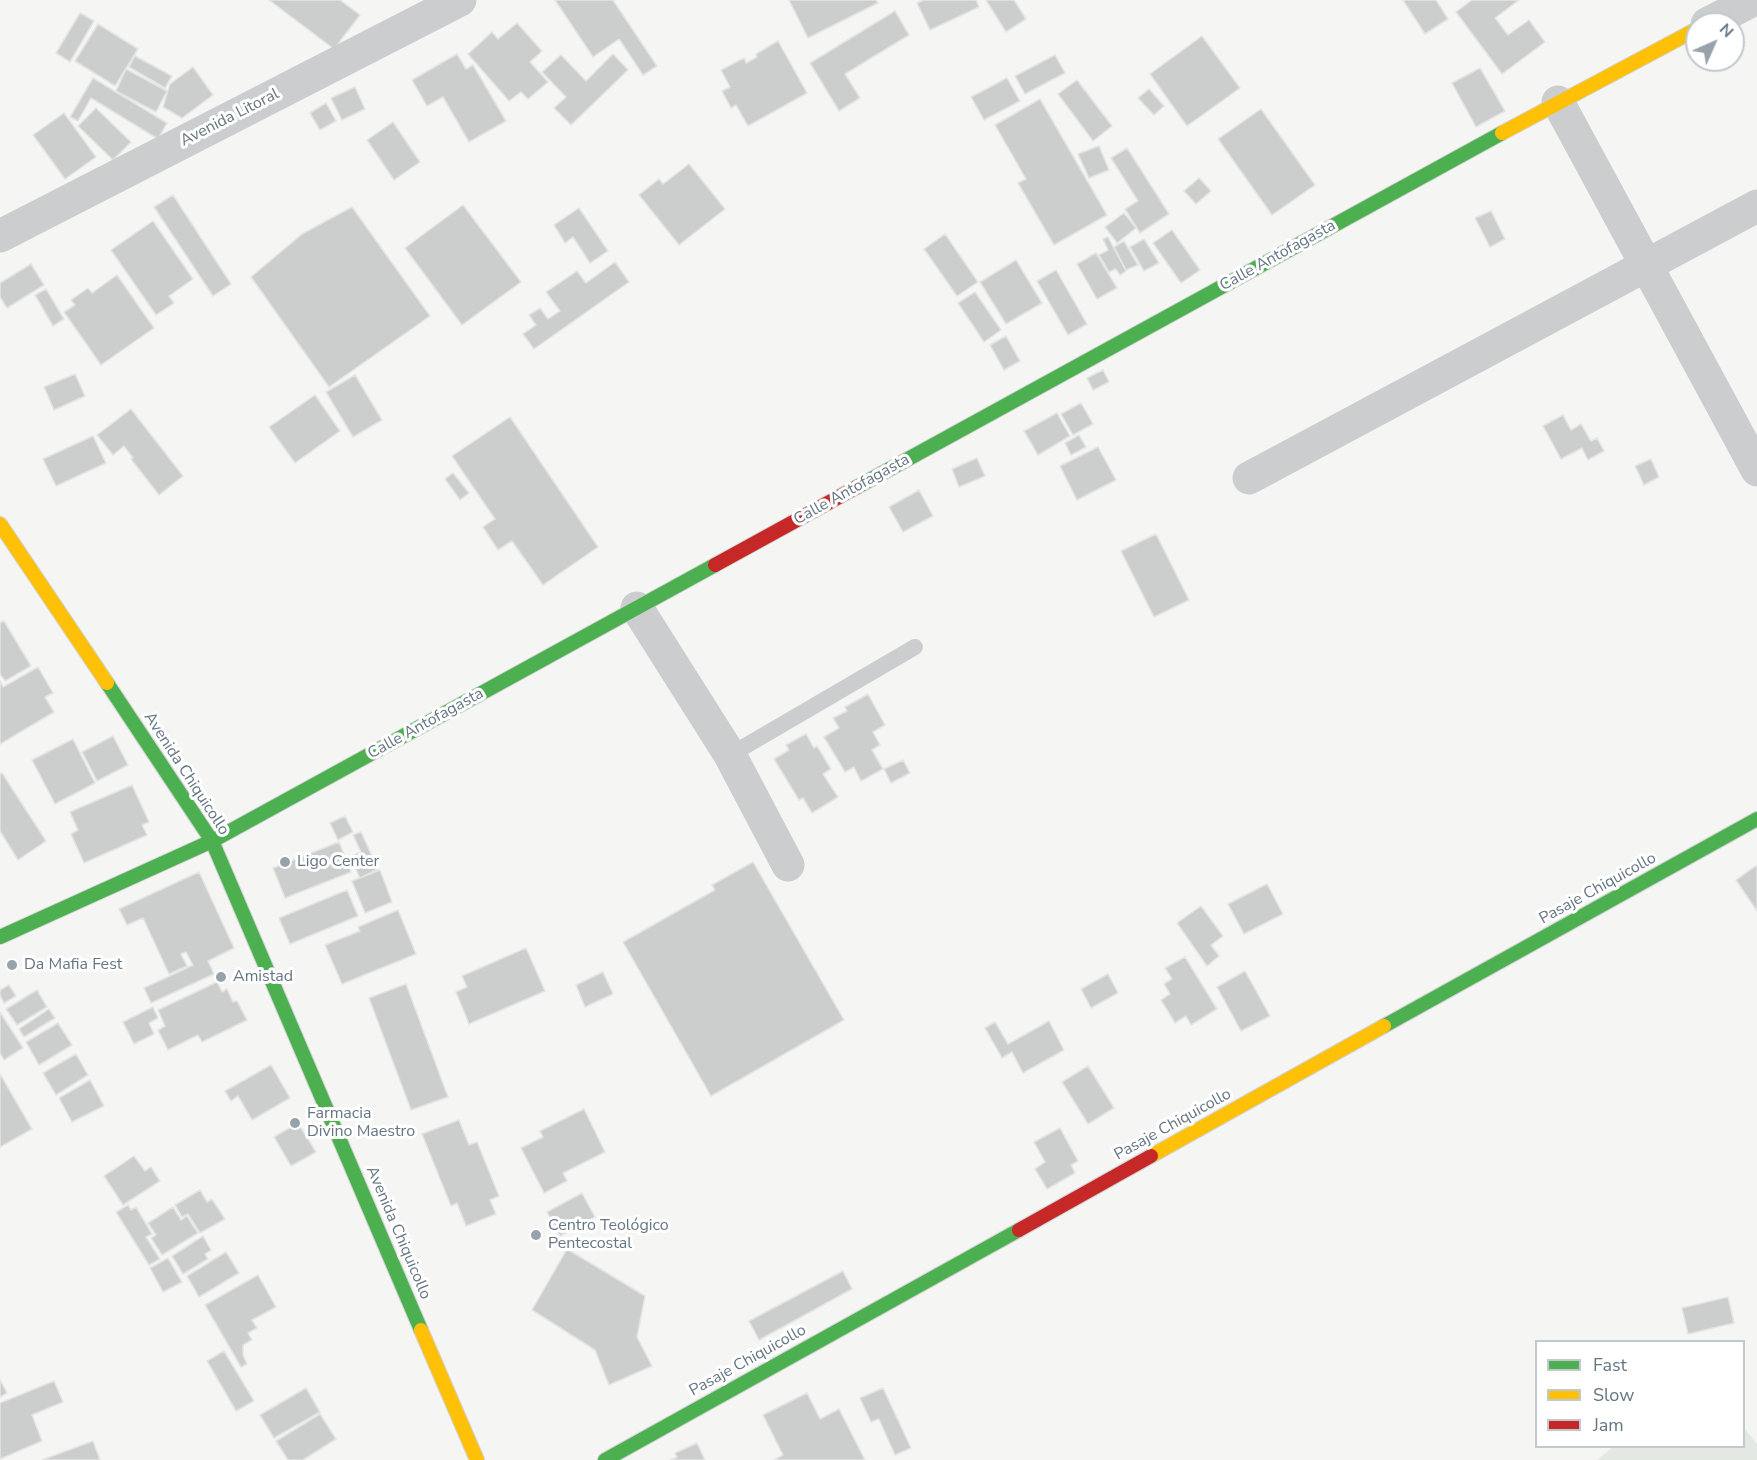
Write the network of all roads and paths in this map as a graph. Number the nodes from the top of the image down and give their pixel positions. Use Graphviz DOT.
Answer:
graph roads {
  1 [pos="460,0"];
  2 [pos="1753,0"];
  3 [pos="1730,12"];
  4 [pos="1685,35"];
  5 [pos="1558,102"];
  6 [pos="1757,206"];
  7 [pos="0,236"];
  8 [pos="1646,265"];
  9 [pos="1757,470"];
  10 [pos="1249,478"];
  11 [pos="0,524"];
  12 [pos="637,608"];
  13 [pos="915,647"];
  14 [pos="730,755"];
  15 [pos="1757,819"];
  16 [pos="212,841"];
  17 [pos="788,865"];
  18 [pos="0,937"];
  19 [pos="477,1460"];
  20 [pos="605,1460"];
  1 -- 7 [label="street, Avenida Litoral"];
  2 -- 3 [label="street"];
  4 -- 5 [label="street, Calle Antofagasta"];
  5 -- 8 [label="street"];
  5 -- 12 [label="street, Calle Antofagasta"];
  6 -- 8 [label="street"];
  8 -- 9 [label="street"];
  8 -- 10 [label="street"];
  11 -- 16 [label="street, Avenida Chiquicollo"];
  12 -- 14 [label="street"];
  12 -- 16 [label="street, Calle Antofagasta"];
  13 -- 14 [label="lane"];
  14 -- 17 [label="street"];
  15 -- 20 [label="street, Pasaje Chiquicollo"];
  16 -- 18 [label="street, Calle Antofagasta"];
  16 -- 19 [label="street, Avenida Chiquicollo"];
}
